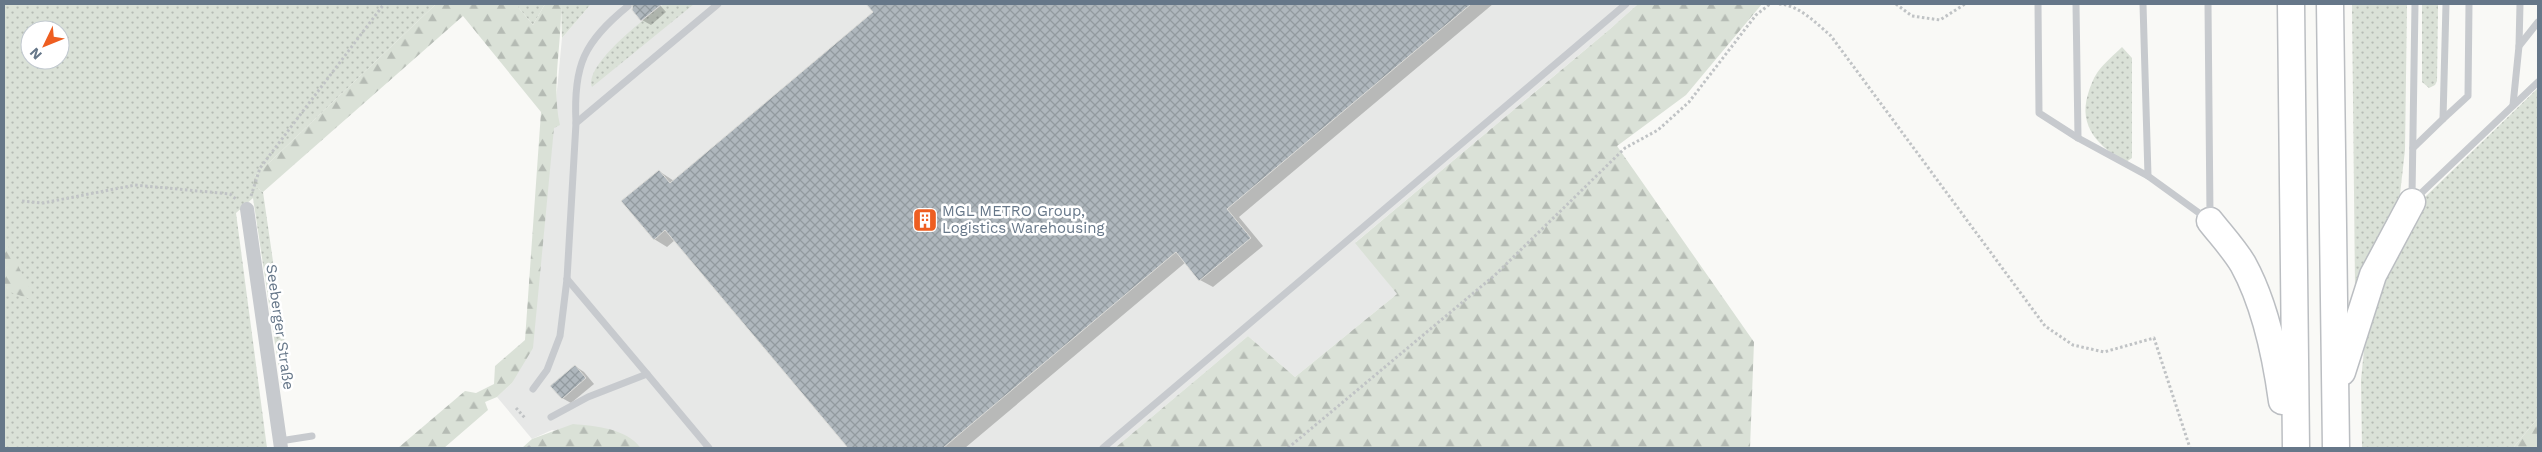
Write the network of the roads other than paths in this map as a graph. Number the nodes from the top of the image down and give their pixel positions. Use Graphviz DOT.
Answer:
graph roads {
  1 [pos="718,4"];
  2 [pos="1626,4"];
  3 [pos="2038,4"];
  4 [pos="2076,4"];
  5 [pos="2143,4"];
  6 [pos="2208,4"];
  7 [pos="2291,4"];
  8 [pos="2330,4"];
  9 [pos="2415,4"];
  10 [pos="2446,4"];
  11 [pos="2469,4"];
  12 [pos="2520,4"];
  13 [pos="628,6"];
  14 [pos="2538,22"];
  15 [pos="2519,46"];
  16 [pos="2538,82"];
  17 [pos="2513,105"];
  18 [pos="2443,119"];
  19 [pos="576,123"];
  20 [pos="2078,138"];
  21 [pos="2413,148"];
  22 [pos="2148,176"];
  23 [pos="2412,202"];
  24 [pos="247,210"];
  25 [pos="2210,221"];
  26 [pos="567,279"];
  27 [pos="647,374"];
  28 [pos="533,390"];
  29 [pos="2335,391"];
  30 [pos="551,417"];
  31 [pos="312,436"];
  32 [pos="281,445"];
  33 [pos="709,448"];
  34 [pos="1103,448"];
  35 [pos="2290,448"];
  36 [pos="2296,448"];
  37 [pos="2336,448"];
  1 -- 19 [label="lane"];
  2 -- 34 [label="lane"];
  3 -- 20 [label="lane"];
  4 -- 20 [label="lane"];
  5 -- 22 [label="lane"];
  6 -- 25 [label="lane"];
  7 -- 36 [label="highway"];
  8 -- 29 [label="highway"];
  9 -- 21 [label="lane"];
  10 -- 18 [label="lane"];
  11 -- 18 [label="lane"];
  12 -- 15 [label="lane"];
  13 -- 19 [label="lane"];
  14 -- 15 [label="lane"];
  15 -- 17 [label="lane"];
  16 -- 17 [label="lane"];
  17 -- 23 [label="lane"];
  18 -- 21 [label="lane"];
  19 -- 26 [label="lane"];
  20 -- 22 [label="lane"];
  21 -- 23 [label="lane"];
  22 -- 25 [label="lane"];
  23 -- 29 [label="highway"];
  24 -- 32 [label="street, Seeberger Straße"];
  25 -- 35 [label="highway"];
  26 -- 27 [label="lane"];
  26 -- 28 [label="lane"];
  27 -- 30 [label="lane"];
  27 -- 33 [label="lane"];
  29 -- 37 [label="highway"];
  31 -- 32 [label="lane"];
}
